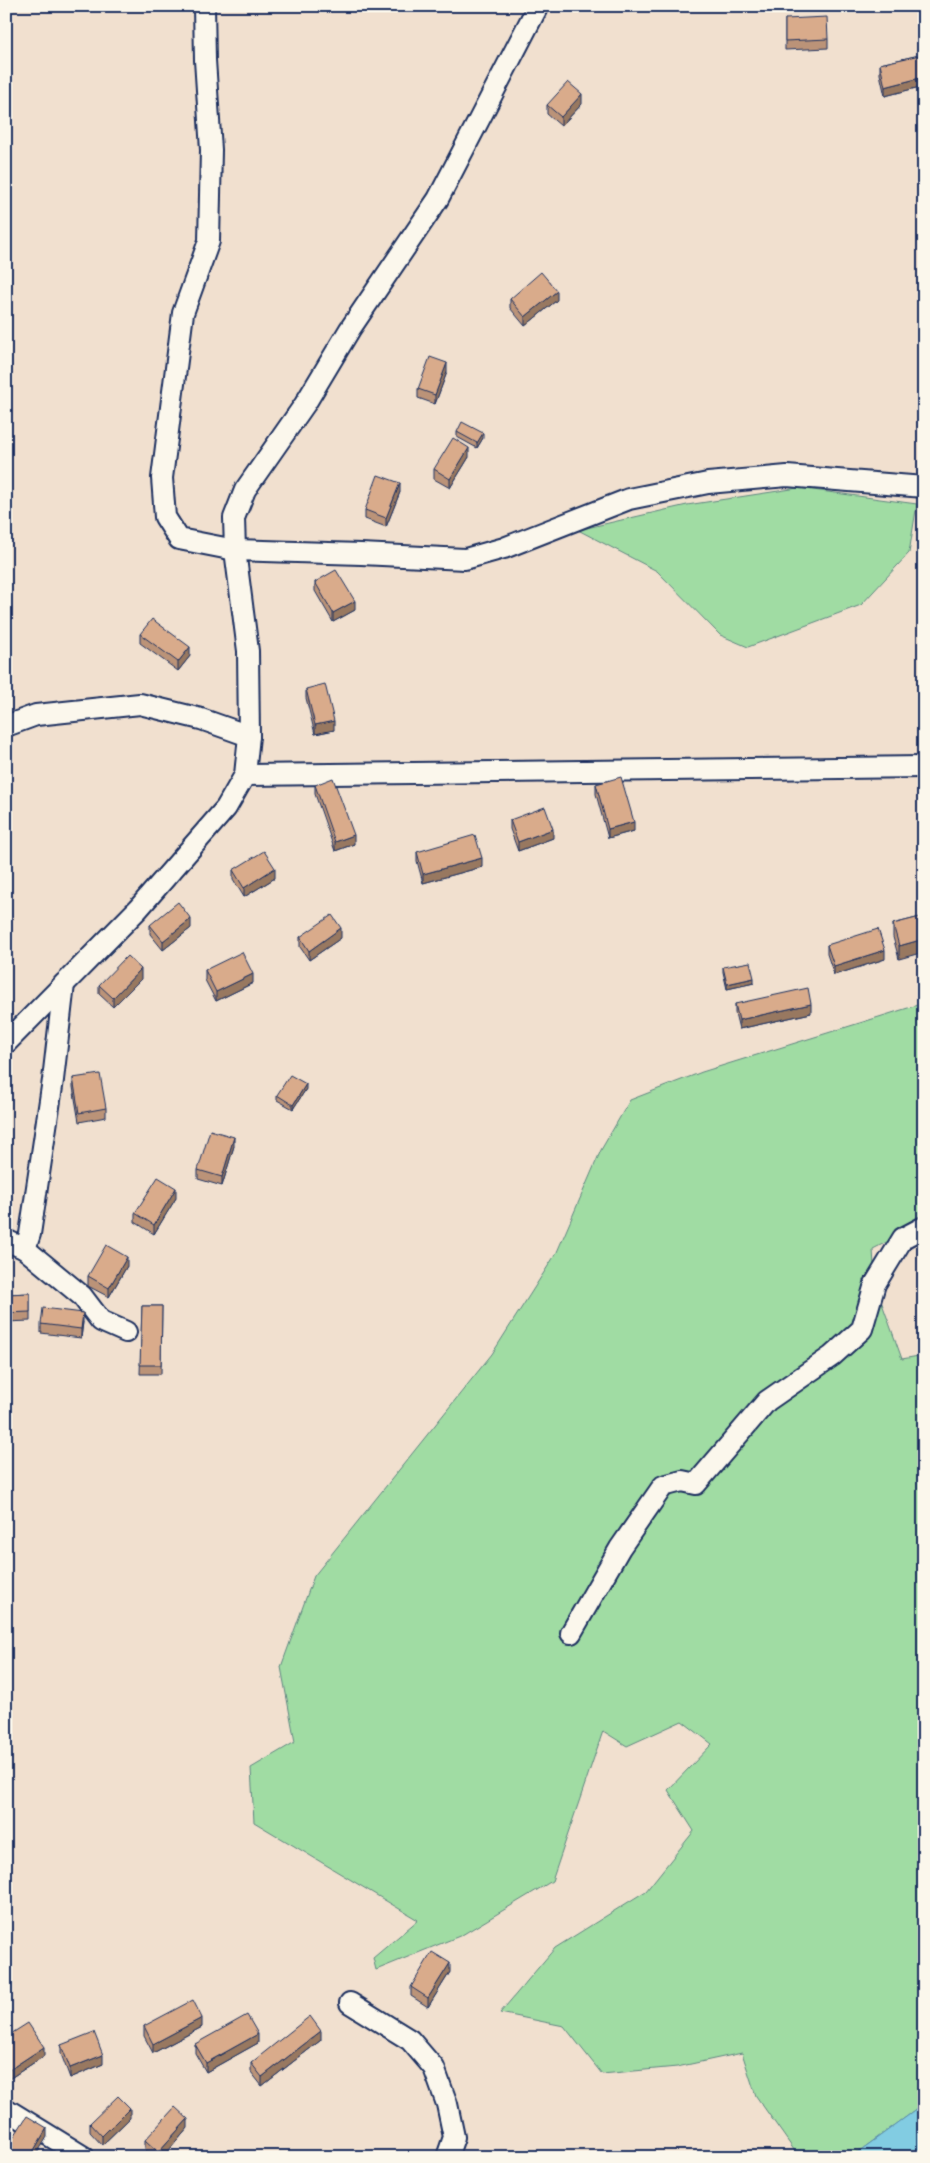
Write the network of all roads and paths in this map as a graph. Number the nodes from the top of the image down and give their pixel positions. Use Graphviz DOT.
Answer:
graph roads {
  1 [pos="204,6"];
  2 [pos="538,6"];
  3 [pos="924,487"];
  4 [pos="235,550"];
  5 [pos="6,726"];
  6 [pos="249,736"];
  7 [pos="924,767"];
  8 [pos="245,775"];
  9 [pos="64,984"];
  10 [pos="6,1043"];
  11 [pos="924,1227"];
  12 [pos="6,1240"];
  13 [pos="25,1249"];
  14 [pos="126,1332"];
  15 [pos="571,1633"];
  16 [pos="350,2003"];
  17 [pos="6,2109"];
  18 [pos="84,2157"];
  19 [pos="447,2157"];
  1 -- 4 [label="street"];
  2 -- 4 [label="street"];
  3 -- 4 [label="street"];
  4 -- 6 [label="street"];
  5 -- 6 [label="street"];
  6 -- 8 [label="street"];
  7 -- 8 [label="street"];
  8 -- 9 [label="street"];
  9 -- 10 [label="street"];
  9 -- 13 [label="street"];
  11 -- 15 [label="street"];
  12 -- 13 [label="street"];
  13 -- 14 [label="street"];
  16 -- 19 [label="street"];
  17 -- 18 [label="street"];
}
